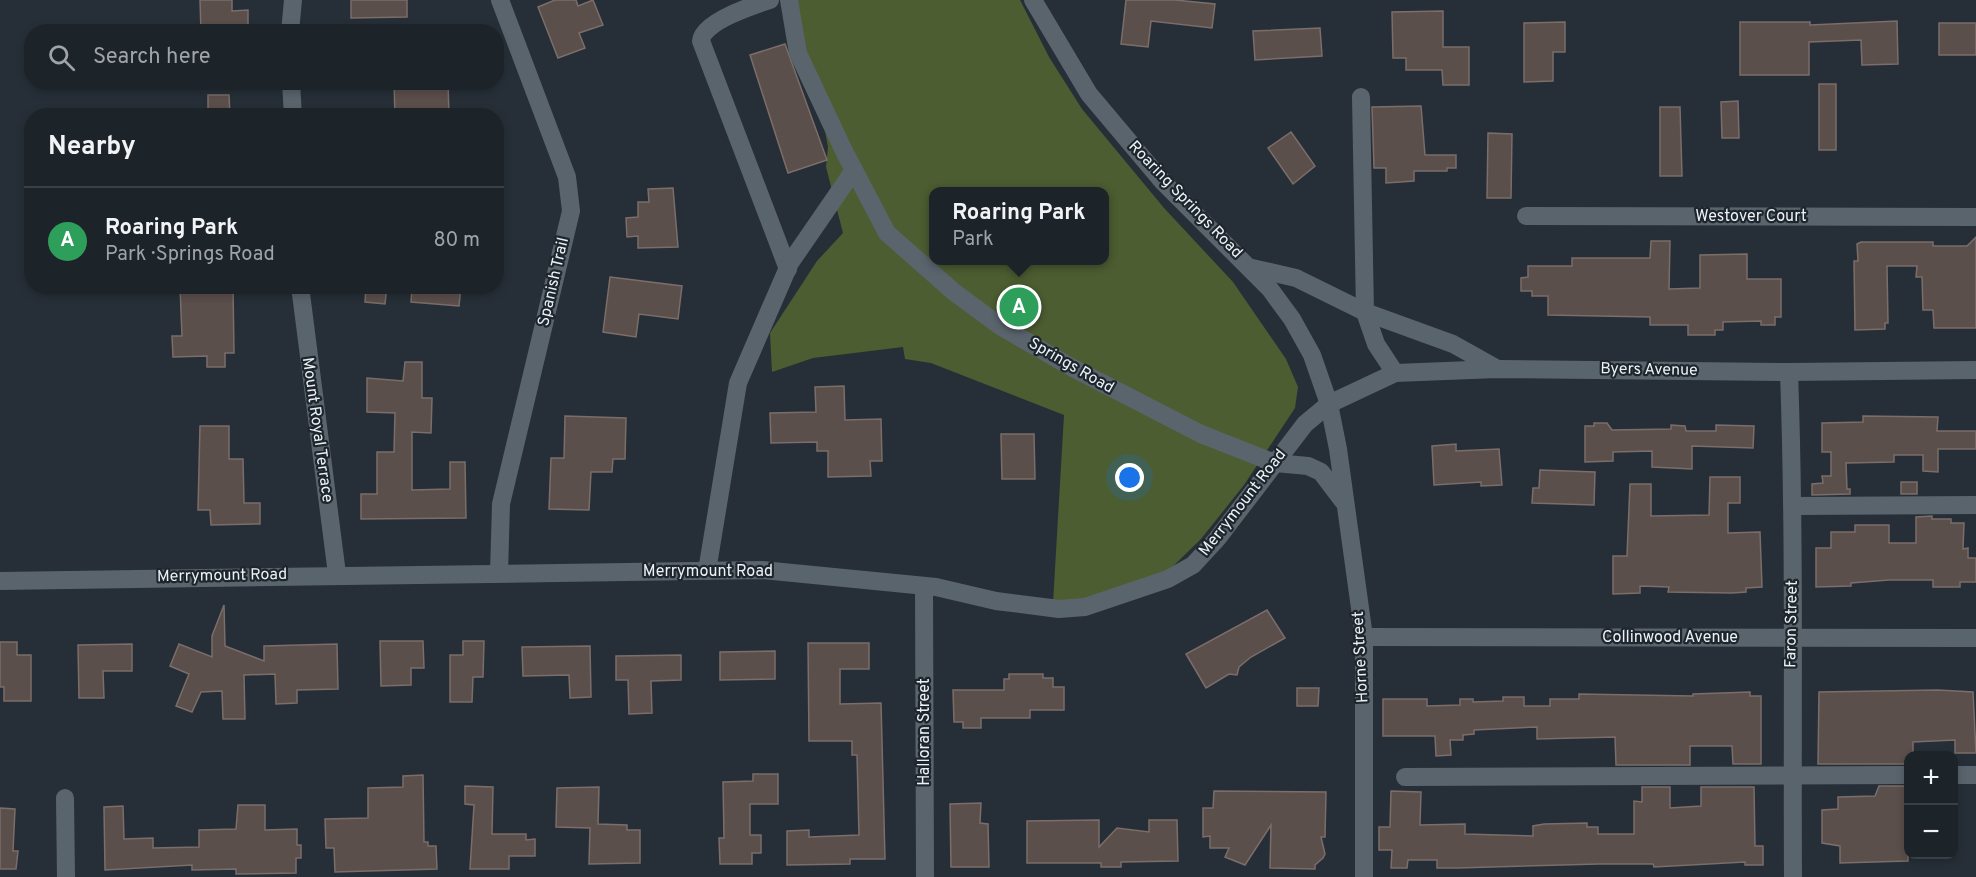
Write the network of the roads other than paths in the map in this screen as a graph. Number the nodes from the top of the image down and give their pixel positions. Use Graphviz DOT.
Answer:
graph roads {
  1 [pos="293,0"];
  2 [pos="500,0"];
  3 [pos="770,0"];
  4 [pos="789,0"];
  5 [pos="1033,0"];
  6 [pos="291,24"];
  7 [pos="291,90"];
  8 [pos="1361,96"];
  9 [pos="293,108"];
  10 [pos="854,170"];
  11 [pos="1526,216"];
  12 [pos="1976,217"];
  13 [pos="1252,268"];
  14 [pos="788,269"];
  15 [pos="301,294"];
  16 [pos="1365,312"];
  17 [pos="1497,369"];
  18 [pos="1976,370"];
  19 [pos="1789,372"];
  20 [pos="1395,374"];
  21 [pos="1329,404"];
  22 [pos="1275,463"];
  23 [pos="1345,505"];
  24 [pos="1976,505"];
  25 [pos="1794,506"];
  26 [pos="707,571"];
  27 [pos="499,573"];
  28 [pos="336,574"];
  29 [pos="0,580"];
  30 [pos="924,586"];
  31 [pos="1364,637"];
  32 [pos="1976,638"];
  33 [pos="1791,639"];
  34 [pos="1904,775"];
  35 [pos="1958,775"];
  36 [pos="1976,775"];
  37 [pos="1792,776"];
  38 [pos="1405,777"];
  39 [pos="65,798"];
  40 [pos="66,877"];
  41 [pos="925,877"];
  42 [pos="1364,877"];
  43 [pos="1793,877"];
  1 -- 6 [label="street"];
  2 -- 27 [label="street, Spanish Trail"];
  3 -- 14 [label="street"];
  4 -- 10 [label="street, Springs Road"];
  5 -- 13 [label="street, Roaring Springs Road"];
  7 -- 9 [label="street"];
  8 -- 16 [label="street"];
  10 -- 14 [label="street"];
  10 -- 22 [label="street, Springs Road"];
  11 -- 12 [label="street, Westover Court"];
  13 -- 16 [label="street"];
  13 -- 21 [label="street, Roaring Springs Road"];
  14 -- 26 [label="street"];
  15 -- 28 [label="street, Mount Royal Terrace"];
  16 -- 17 [label="street"];
  16 -- 20 [label="street"];
  17 -- 19 [label="street, Byers Avenue"];
  17 -- 20 [label="street, Byers Avenue"];
  18 -- 19 [label="street, Byers Avenue"];
  19 -- 25 [label="street, Faron Street"];
  20 -- 21 [label="street, Byers Avenue"];
  21 -- 22 [label="street, Merrymount Road"];
  21 -- 23 [label="street, Horne Street"];
  22 -- 23 [label="street, Springs Road"];
  22 -- 30 [label="street, Merrymount Road"];
  23 -- 31 [label="street, Horne Street"];
  24 -- 25 [label="street"];
  25 -- 33 [label="street, Faron Street"];
  26 -- 27 [label="street, Merrymount Road"];
  26 -- 30 [label="street, Merrymount Road"];
  27 -- 28 [label="street, Merrymount Road"];
  28 -- 29 [label="street, Merrymount Road"];
  30 -- 41 [label="street, Halloran Street"];
  31 -- 33 [label="street, Collinwood Avenue"];
  31 -- 42 [label="street, Horne Street"];
  32 -- 33 [label="street, Collinwood Avenue"];
  33 -- 37 [label="street, Faron Street"];
  34 -- 37 [label="street"];
  35 -- 36 [label="street"];
  37 -- 38 [label="street"];
  37 -- 43 [label="street, Faron Street"];
  39 -- 40 [label="street"];
}
